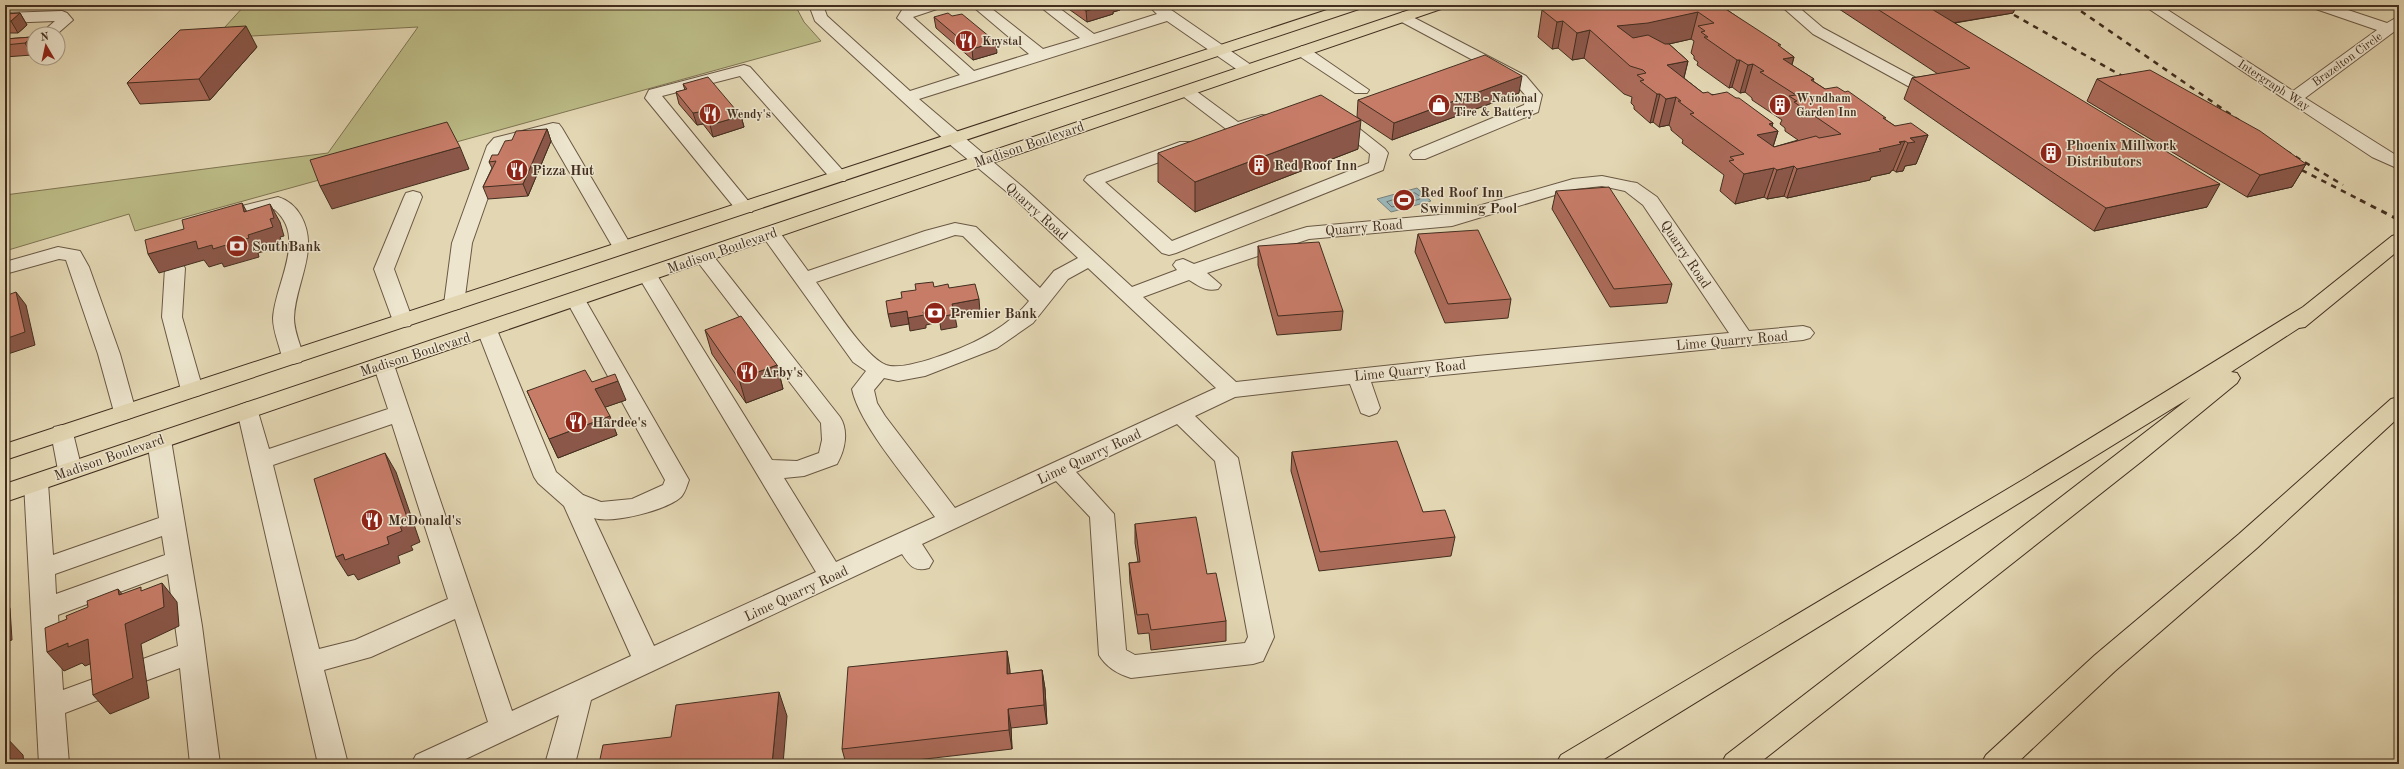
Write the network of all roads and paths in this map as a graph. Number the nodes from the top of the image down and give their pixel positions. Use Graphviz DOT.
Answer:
graph roads {
  1 [pos="816,5"];
  2 [pos="935,5"];
  3 [pos="978,5"];
  4 [pos="1045,5"];
  5 [pos="1155,5"];
  6 [pos="1357,5"];
  7 [pos="1439,5"];
  8 [pos="1787,5"];
  9 [pos="2150,5"];
  10 [pos="2318,5"];
  11 [pos="1168,14"];
  12 [pos="1403,17"];
  13 [pos="5,18"];
  14 [pos="2394,24"];
  15 [pos="58,26"];
  16 [pos="1091,39"];
  17 [pos="1302,51"];
  18 [pos="1221,52"];
  19 [pos="1041,55"];
  20 [pos="1248,70"];
  21 [pos="972,77"];
  22 [pos="1923,88"];
  23 [pos="1361,90"];
  24 [pos="1186,92"];
  25 [pos="907,97"];
  26 [pos="2294,98"];
  27 [pos="1320,107"];
  28 [pos="1279,114"];
  29 [pos="1236,128"];
  30 [pos="954,139"];
  31 [pos="1418,155"];
  32 [pos="980,161"];
  33 [pos="2399,164"];
  34 [pos="839,177"];
  35 [pos="413,196"];
  36 [pos="745,208"];
  37 [pos="1492,209"];
  38 [pos="1508,222"];
  39 [pos="197,224"];
  40 [pos="771,234"];
  41 [pos="2399,240"];
  42 [pos="622,248"];
  43 [pos="1169,249"];
  44 [pos="172,257"];
  45 [pos="704,257"];
  46 [pos="1091,259"];
  47 [pos="5,268"];
  48 [pos="1191,272"];
  49 [pos="648,276"];
  50 [pos="804,279"];
  51 [pos="1211,285"];
  52 [pos="1128,295"];
  53 [pos="1039,299"];
  54 [pos="576,300"];
  55 [pos="454,304"];
  56 [pos="2310,312"];
  57 [pos="403,321"];
  58 [pos="487,330"];
  59 [pos="1803,334"];
  60 [pos="1744,339"];
  61 [pos="293,357"];
  62 [pos="384,364"];
  63 [pos="879,370"];
  64 [pos="1358,376"];
  65 [pos="192,390"];
  66 [pos="1231,390"];
  67 [pos="2399,404"];
  68 [pos="1369,408"];
  69 [pos="248,410"];
  70 [pos="125,412"];
  71 [pos="400,413"];
  72 [pos="1180,414"];
  73 [pos="62,433"];
  74 [pos="159,440"];
  75 [pos="5,452"];
  76 [pos="261,460"];
  77 [pos="762,465"];
  78 [pos="70,470"];
  79 [pos="1060,470"];
  80 [pos="36,483"];
  81 [pos="5,493"];
  82 [pos="574,501"];
  83 [pos="951,521"];
  84 [pos="172,523"];
  85 [pos="178,560"];
  86 [pos="41,569"];
  87 [pos="832,577"];
  88 [pos="463,604"];
  89 [pos="44,609"];
  90 [pos="192,652"];
  91 [pos="647,661"];
  92 [pos="309,663"];
  93 [pos="145,670"];
  94 [pos="107,685"];
  95 [pos="579,694"];
  96 [pos="50,707"];
  97 [pos="504,728"];
  98 [pos="54,764"];
  99 [pos="205,764"];
  100 [pos="333,764"];
  101 [pos="426,764"];
  102 [pos="560,764"];
  103 [pos="1571,764"];
  104 [pos="1736,764"];
  105 [pos="1996,764"];
  1 -- 25 [label="street, Quarry Road"];
  2 -- 21 [label="street"];
  3 -- 19 [label="street"];
  4 -- 16 [label="street"];
  5 -- 11 [label="street"];
  6 -- 18 [label="main road, Madison Boulevard"];
  7 -- 12 [label="main road, Madison Boulevard"];
  8 -- 22 [label="street"];
  9 -- 26 [label="street, Intergraph Way"];
  10 -- 14 [label="street"];
  11 -- 16 [label="street"];
  11 -- 18 [label="street"];
  12 -- 17 [label="main road, Madison Boulevard"];
  12 -- 31 [label="street"];
  13 -- 15 [label="street"];
  14 -- 26 [label="street, Brazelton Circle"];
  16 -- 19 [label="street"];
  17 -- 20 [label="main road, Madison Boulevard"];
  17 -- 23 [label="street"];
  18 -- 20 [label="street"];
  18 -- 30 [label="main road, Madison Boulevard"];
  19 -- 21 [label="street"];
  20 -- 24 [label="main road, Madison Boulevard"];
  21 -- 25 [label="street"];
  24 -- 29 [label="street"];
  24 -- 32 [label="main road, Madison Boulevard"];
  25 -- 30 [label="street, Quarry Road"];
  26 -- 33 [label="street, Intergraph Way"];
  27 -- 43 [label="street"];
  28 -- 29 [label="street"];
  29 -- 43 [label="street"];
  30 -- 32 [label="street, Quarry Road"];
  30 -- 34 [label="main road, Madison Boulevard"];
  32 -- 40 [label="main road, Madison Boulevard"];
  32 -- 46 [label="street, Quarry Road"];
  34 -- 36 [label="main road, Madison Boulevard"];
  34 -- 36 [label="street"];
  35 -- 57 [label="street"];
  36 -- 42 [label="main road, Madison Boulevard"];
  37 -- 38 [label="street"];
  37 -- 48 [label="street, Quarry Road"];
  37 -- 60 [label="street, Quarry Road"];
  39 -- 61 [label="street"];
  40 -- 45 [label="main road, Madison Boulevard"];
  40 -- 50 [label="street"];
  41 -- 56 [label="main road"];
  42 -- 55 [label="main road, Madison Boulevard"];
  42 -- 55 [label="street"];
  43 -- 48 [label="street"];
  44 -- 65 [label="street"];
  45 -- 49 [label="main road, Madison Boulevard"];
  45 -- 77 [label="street"];
  46 -- 52 [label="street, Quarry Road"];
  46 -- 53 [label="street"];
  47 -- 70 [label="street"];
  48 -- 51 [label="street"];
  48 -- 52 [label="street, Quarry Road"];
  49 -- 54 [label="main road, Madison Boulevard"];
  49 -- 77 [label="street"];
  50 -- 53 [label="street"];
  50 -- 63 [label="street"];
  52 -- 66 [label="street, Quarry Road"];
  53 -- 63 [label="street"];
  54 -- 58 [label="main road, Madison Boulevard"];
  54 -- 82 [label="street"];
  55 -- 57 [label="main road, Madison Boulevard"];
  56 -- 103 [label="main road"];
  56 -- 104 [label="main road"];
  57 -- 61 [label="main road, Madison Boulevard"];
  58 -- 62 [label="main road, Madison Boulevard"];
  58 -- 82 [label="street"];
  59 -- 60 [label="street, Lime Quarry Road"];
  60 -- 64 [label="street, Lime Quarry Road"];
  61 -- 65 [label="main road, Madison Boulevard"];
  62 -- 69 [label="main road, Madison Boulevard"];
  62 -- 71 [label="street"];
  63 -- 83 [label="street"];
  64 -- 66 [label="street, Lime Quarry Road"];
  64 -- 68 [label="street"];
  65 -- 70 [label="main road, Madison Boulevard"];
  66 -- 72 [label="street, Lime Quarry Road"];
  67 -- 105 [label="main road"];
  69 -- 74 [label="main road, Madison Boulevard"];
  69 -- 76 [label="street"];
  70 -- 73 [label="main road, Madison Boulevard"];
  71 -- 76 [label="street"];
  71 -- 88 [label="street"];
  72 -- 79 [label="street, Lime Quarry Road"];
  72 -- 79 [label="street"];
  73 -- 75 [label="main road, Madison Boulevard"];
  73 -- 78 [label="street"];
  74 -- 78 [label="main road, Madison Boulevard"];
  74 -- 84 [label="street"];
  76 -- 92 [label="street"];
  77 -- 87 [label="street"];
  78 -- 80 [label="main road, Madison Boulevard"];
  79 -- 83 [label="street, Lime Quarry Road"];
  80 -- 81 [label="main road, Madison Boulevard"];
  80 -- 86 [label="street"];
  82 -- 91 [label="street"];
  83 -- 87 [label="street, Lime Quarry Road"];
  84 -- 85 [label="street"];
  84 -- 86 [label="street"];
  85 -- 89 [label="street"];
  85 -- 90 [label="street"];
  86 -- 89 [label="street"];
  87 -- 91 [label="street, Lime Quarry Road"];
  88 -- 92 [label="street"];
  88 -- 97 [label="street"];
  89 -- 96 [label="street"];
  90 -- 93 [label="street"];
  90 -- 99 [label="street"];
  91 -- 95 [label="street, Lime Quarry Road"];
  92 -- 100 [label="street"];
  94 -- 96 [label="street"];
  95 -- 97 [label="street, Lime Quarry Road"];
  95 -- 102 [label="street"];
  96 -- 98 [label="street"];
  97 -- 101 [label="street, Lime Quarry Road"];
}
